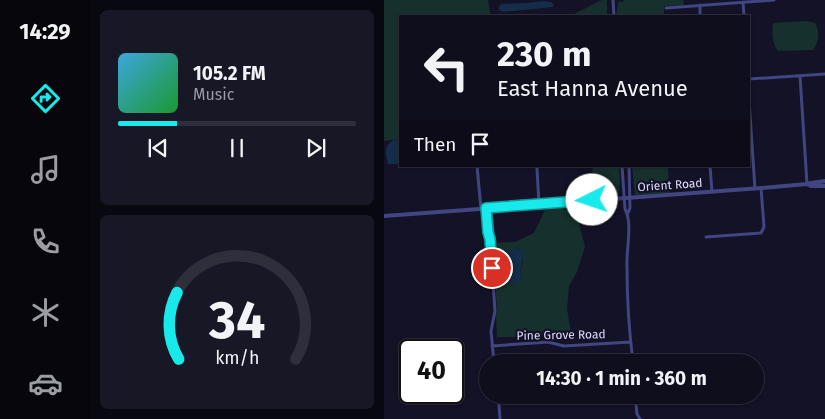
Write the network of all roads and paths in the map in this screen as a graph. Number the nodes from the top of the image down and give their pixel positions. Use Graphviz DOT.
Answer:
graph roads {
  1 [pos="613,0"];
  2 [pos="774,0"];
  3 [pos="744,2"];
  4 [pos="700,5"];
  5 [pos="666,8"];
  6 [pos="614,15"];
  7 [pos="700,15"];
  8 [pos="744,15"];
  9 [pos="825,74"];
  10 [pos="800,76"];
  11 [pos="750,79"];
  12 [pos="750,115"];
  13 [pos="477,167"];
  14 [pos="538,167"];
  15 [pos="622,167"];
  16 [pos="629,167"];
  17 [pos="710,167"];
  18 [pos="825,181"];
  19 [pos="807,184"];
  20 [pos="825,186"];
  21 [pos="761,188"];
  22 [pos="755,189"];
  23 [pos="712,192"];
  24 [pos="630,197"];
  25 [pos="624,198"];
  26 [pos="539,204"];
  27 [pos="483,208"];
  28 [pos="491,208"];
  29 [pos="628,214"];
  30 [pos="384,215"];
  31 [pos="706,237"];
  32 [pos="490,239"];
  33 [pos="631,342"];
  34 [pos="492,346"];
  35 [pos="493,354"];
  36 [pos="632,354"];
  37 [pos="636,404"];
  38 [pos="499,405"];
  39 [pos="500,419"];
  40 [pos="640,419"];
  1 -- 6 [label="street"];
  2 -- 3 [label="street"];
  3 -- 4 [label="street"];
  3 -- 8 [label="street"];
  4 -- 5 [label="street"];
  4 -- 7 [label="street"];
  9 -- 10 [label="street"];
  10 -- 11 [label="street"];
  10 -- 19 [label="street"];
  12 -- 22 [label="street"];
  13 -- 27 [label="street"];
  14 -- 26 [label="street"];
  15 -- 25 [label="street"];
  16 -- 24 [label="street"];
  17 -- 23 [label="street"];
  18 -- 19 [label="street, Orient Road"];
  19 -- 20 [label="street, Orient Road"];
  19 -- 21 [label="street, Orient Road"];
  21 -- 22 [label="street, Orient Road"];
  21 -- 31 [label="street"];
  22 -- 23 [label="street, Orient Road"];
  23 -- 24 [label="street, Orient Road"];
  24 -- 25 [label="street, Orient Road"];
  24 -- 29 [label="street"];
  25 -- 26 [label="street, Orient Road"];
  25 -- 29 [label="street"];
  26 -- 28 [label="street, Orient Road"];
  27 -- 28 [label="street, Orient Road"];
  27 -- 30 [label="street, Orient Road"];
  27 -- 32 [label="street"];
  28 -- 32 [label="street"];
  29 -- 33 [label="street"];
  32 -- 34 [label="street"];
  33 -- 34 [label="street, Pine Grove Road"];
  33 -- 36 [label="street"];
  34 -- 35 [label="street"];
  37 -- 40 [label="street"];
  38 -- 39 [label="street"];
}
